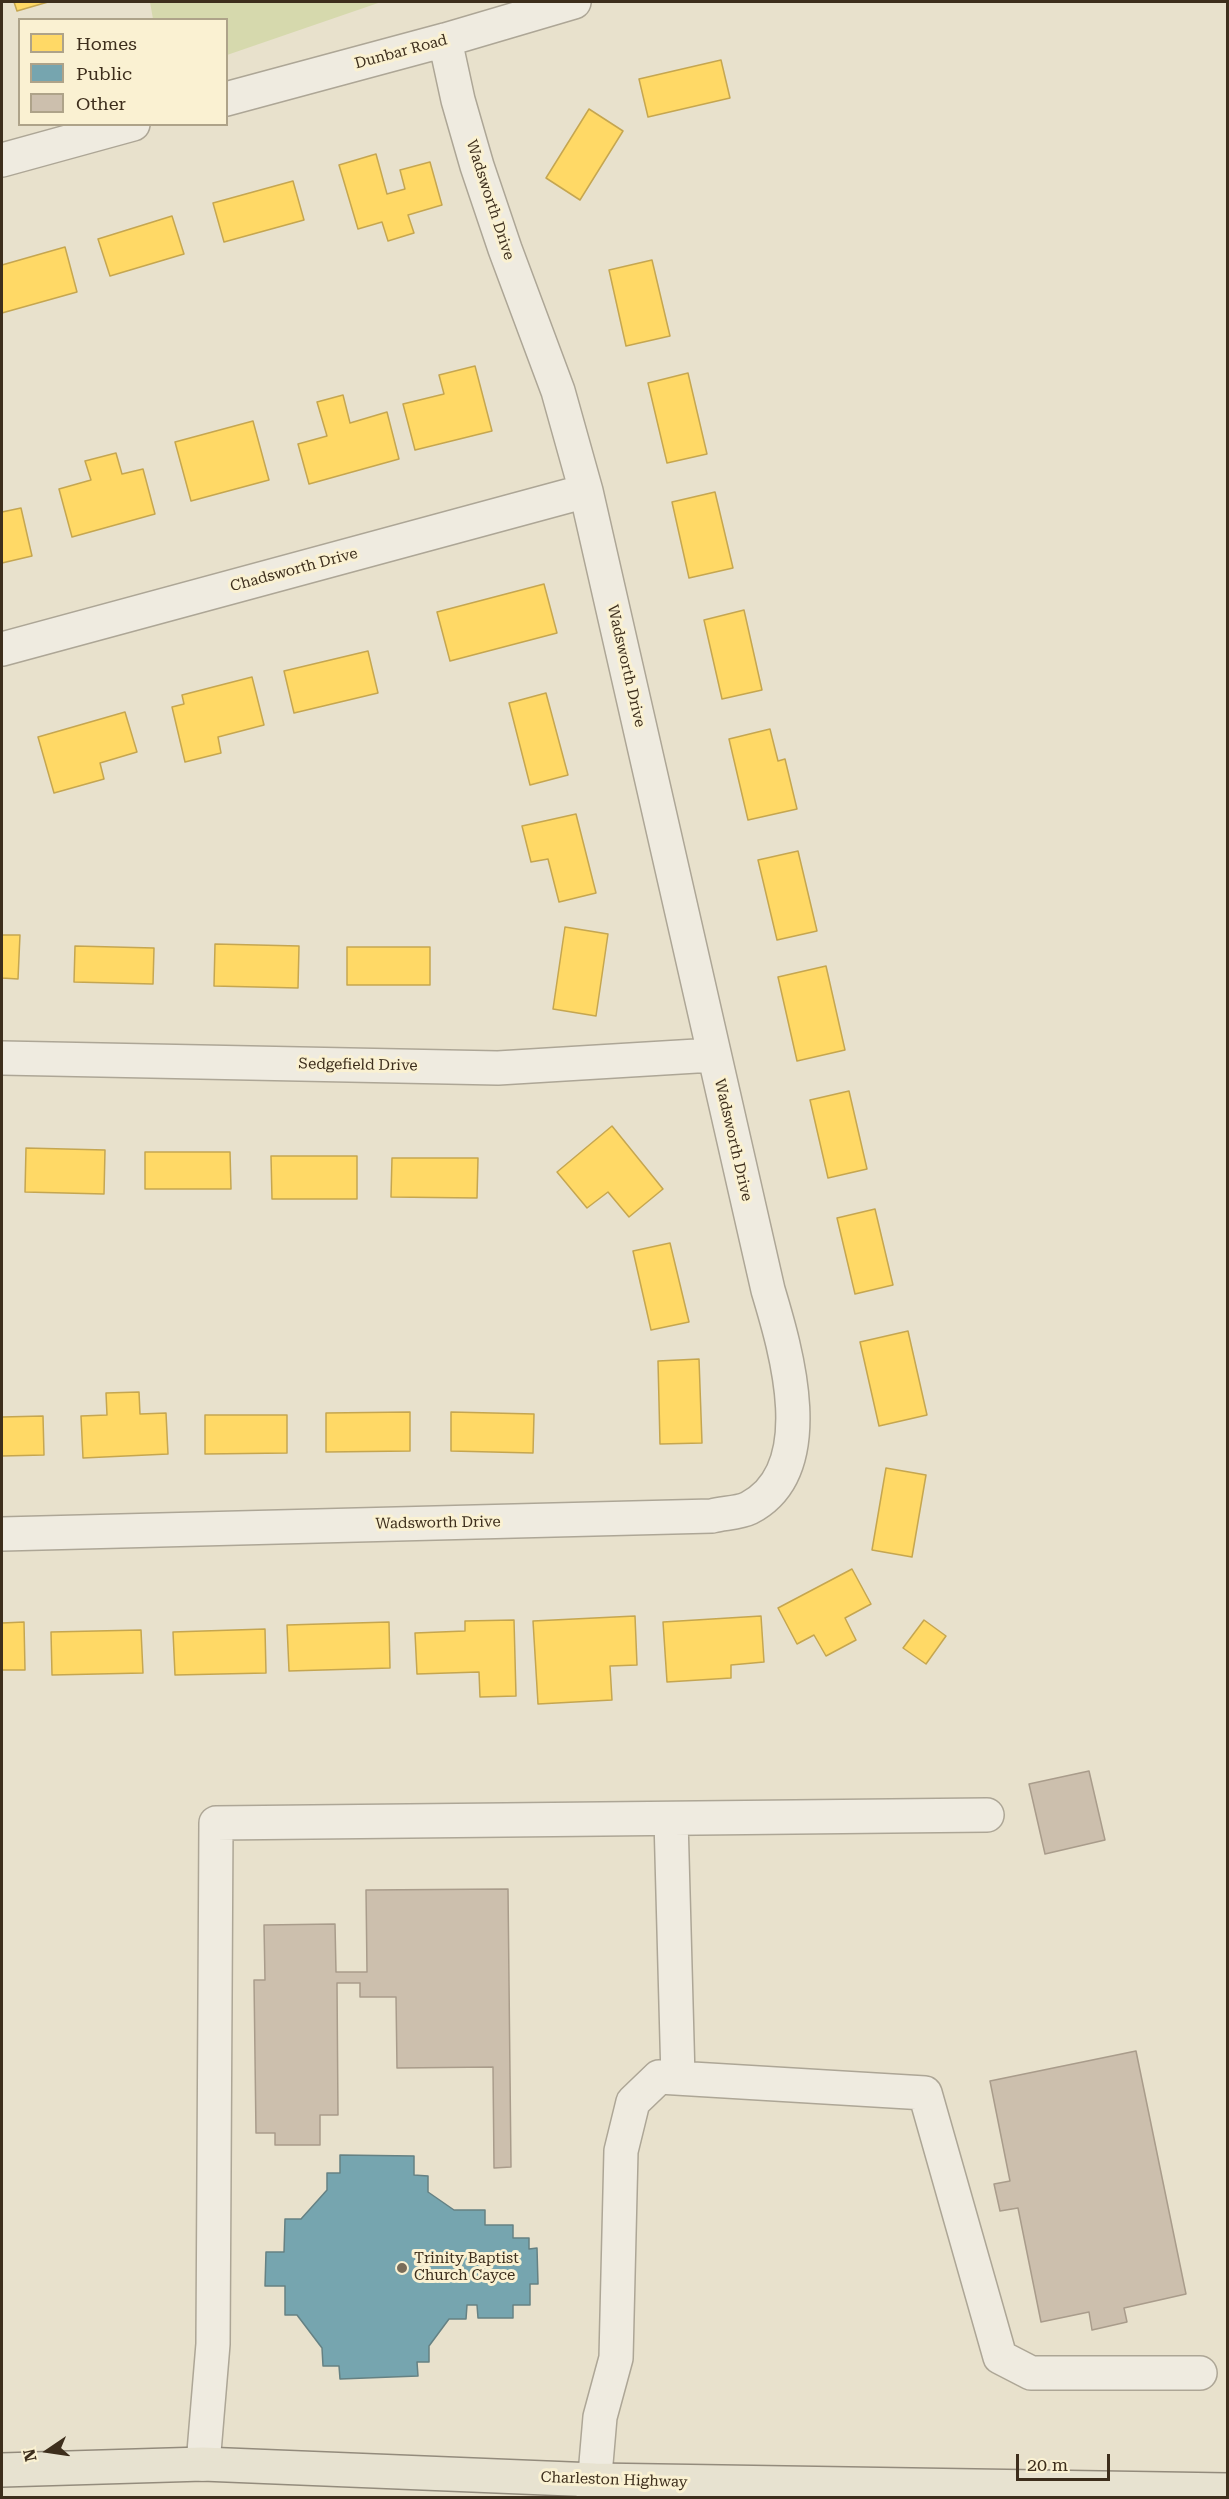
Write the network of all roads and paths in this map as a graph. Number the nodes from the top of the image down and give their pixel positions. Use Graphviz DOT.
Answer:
graph roads {
  1 [pos="571,2"];
  2 [pos="445,40"];
  3 [pos="228,98"];
  4 [pos="126,126"];
  5 [pos="2,160"];
  6 [pos="586,491"];
  7 [pos="2,649"];
  8 [pos="713,1055"];
  9 [pos="2,1058"];
  10 [pos="2,1534"];
  11 [pos="987,1815"];
  12 [pos="671,1819"];
  13 [pos="678,2078"];
  14 [pos="1200,2373"];
  15 [pos="203,2464"];
  16 [pos="2,2470"];
  17 [pos="594,2489"];
  18 [pos="1227,2490"];
  19 [pos="1059,2493"];
  1 -- 2 [label="street, Dunbar Road"];
  2 -- 3 [label="street, Dunbar Road"];
  2 -- 6 [label="street, Wadsworth Drive"];
  4 -- 5 [label="street"];
  6 -- 7 [label="street, Chadsworth Drive"];
  6 -- 8 [label="street, Wadsworth Drive"];
  8 -- 9 [label="street, Sedgefield Drive"];
  8 -- 10 [label="street, Wadsworth Drive"];
  11 -- 12 [label="street"];
  12 -- 13 [label="street"];
  12 -- 15 [label="street"];
  13 -- 14 [label="street"];
  13 -- 17 [label="street"];
  15 -- 16 [label="main road, Charleston Highway"];
  15 -- 17 [label="main road, Charleston Highway"];
  17 -- 19 [label="main road, Charleston Highway"];
  18 -- 19 [label="main road, Charleston Highway"];
}
